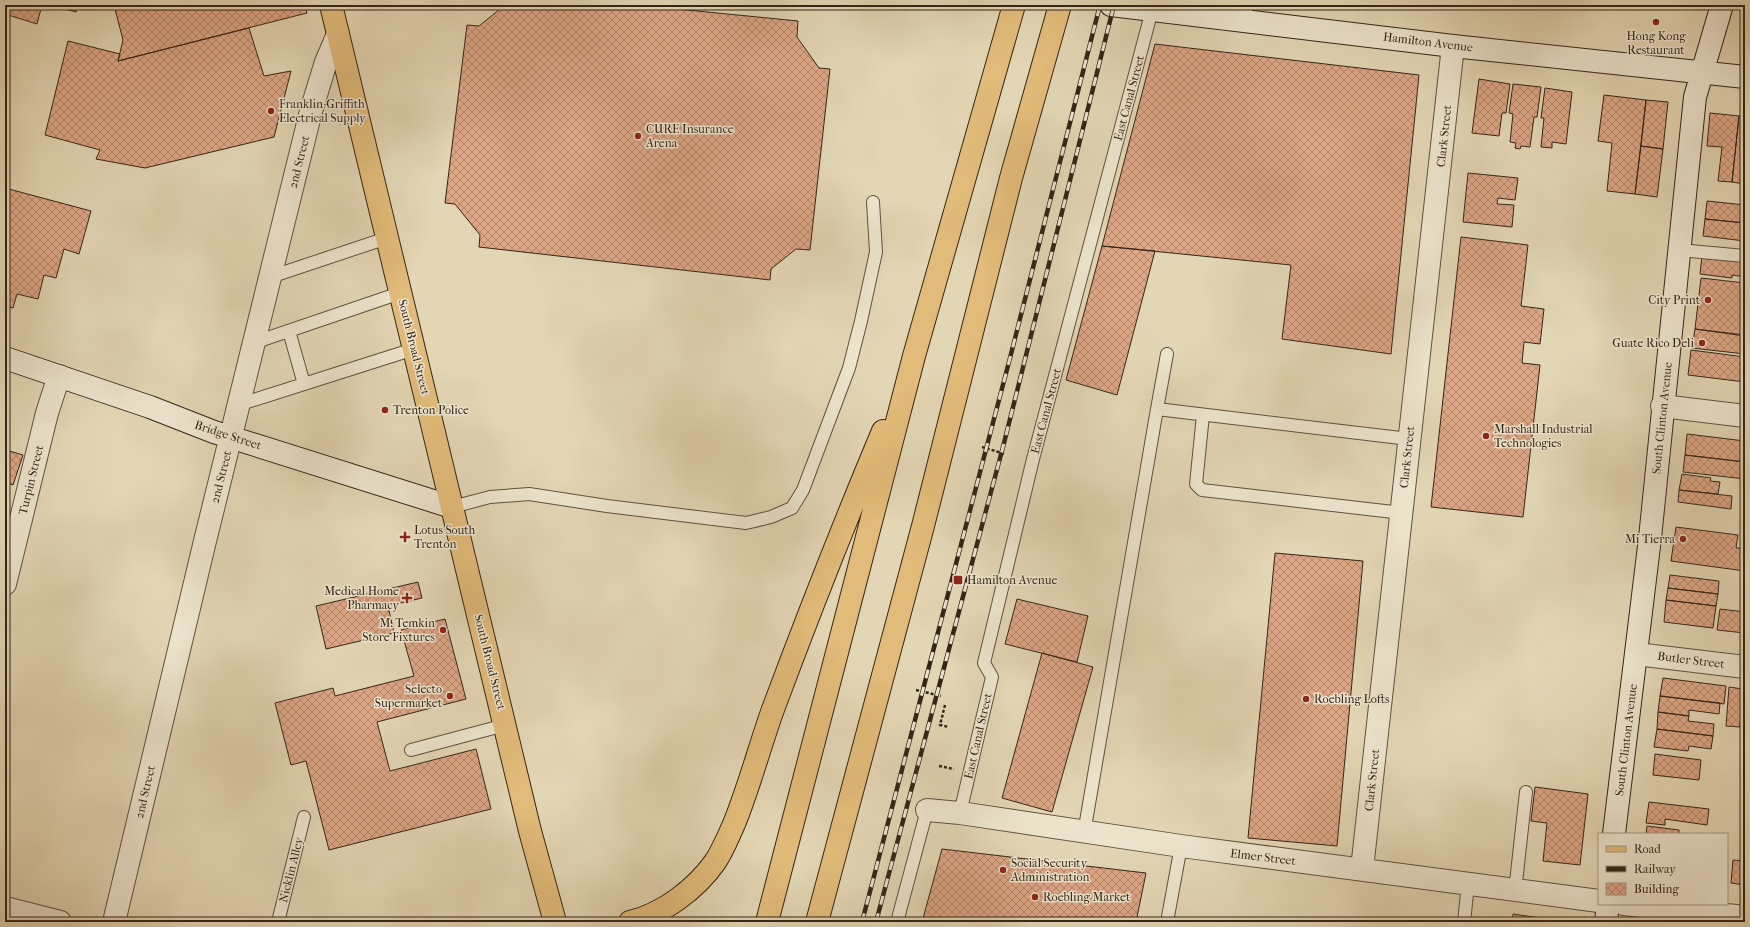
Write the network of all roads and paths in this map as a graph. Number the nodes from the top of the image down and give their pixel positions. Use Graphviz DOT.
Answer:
graph roads {
  1 [pos="331,5"];
  2 [pos="1014,5"];
  3 [pos="1060,5"];
  4 [pos="1111,5"];
  5 [pos="1722,5"];
  6 [pos="1152,10"];
  7 [pos="1240,13"];
  8 [pos="338,34"];
  9 [pos="1453,46"];
  10 [pos="1702,71"];
  11 [pos="1745,76"];
  12 [pos="873,202"];
  13 [pos="386,238"];
  14 [pos="1679,250"];
  15 [pos="1745,256"];
  16 [pos="270,277"];
  17 [pos="400,293"];
  18 [pos="289,331"];
  19 [pos="253,343"];
  20 [pos="414,349"];
  21 [pos="1167,354"];
  22 [pos="914,356"];
  23 [pos="5,358"];
  24 [pos="59,376"];
  25 [pos="304,384"];
  26 [pos="238,405"];
  27 [pos="1662,406"];
  28 [pos="1157,409"];
  29 [pos="1203,415"];
  30 [pos="1745,416"];
  31 [pos="230,437"];
  32 [pos="1409,438"];
  33 [pos="982,447"];
  34 [pos="1005,454"];
  35 [pos="452,507"];
  36 [pos="1402,513"];
  37 [pos="5,584"];
  38 [pos="1636,654"];
  39 [pos="1745,667"];
  40 [pos="916,690"];
  41 [pos="941,696"];
  42 [pos="945,705"];
  43 [pos="505,725"];
  44 [pos="949,727"];
  45 [pos="411,750"];
  46 [pos="1526,792"];
  47 [pos="927,810"];
  48 [pos="960,813"];
  49 [pos="304,817"];
  50 [pos="1084,833"];
  51 [pos="1614,833"];
  52 [pos="1181,846"];
  53 [pos="1362,869"];
  54 [pos="1468,884"];
  55 [pos="1515,891"];
  56 [pos="1598,901"];
  57 [pos="1608,905"];
  58 [pos="1633,905"];
  59 [pos="5,908"];
  60 [pos="1745,917"];
  61 [pos="60,922"];
  62 [pos="114,922"];
  63 [pos="278,922"];
  64 [pos="555,922"];
  65 [pos="630,922"];
  66 [pos="766,922"];
  67 [pos="817,922"];
  68 [pos="897,922"];
  69 [pos="1167,922"];
  70 [pos="1464,922"];
  71 [pos="1606,922"];
  1 -- 8 [label="main road, South Broad Street"];
  2 -- 22 [label="main road"];
  3 -- 67 [label="main road"];
  4 -- 6 [label="street, Hamilton Avenue"];
  5 -- 10 [label="street, South Clinton Avenue"];
  6 -- 7 [label="street, Hamilton Avenue"];
  6 -- 48 [label="lane, East Canal Street"];
  7 -- 9 [label="street, Hamilton Avenue"];
  8 -- 13 [label="main road, South Broad Street"];
  8 -- 16 [label="street, 2nd Street"];
  9 -- 10 [label="street, Hamilton Avenue"];
  9 -- 32 [label="street, Clark Street"];
  10 -- 11 [label="street, Hamilton Avenue"];
  10 -- 14 [label="street, South Clinton Avenue"];
  12 -- 35 [label="lane"];
  13 -- 16 [label="lane"];
  13 -- 17 [label="main road, South Broad Street"];
  14 -- 15 [label="lane"];
  14 -- 27 [label="street, South Clinton Avenue"];
  16 -- 19 [label="street, 2nd Street"];
  17 -- 18 [label="lane"];
  17 -- 20 [label="main road, South Broad Street"];
  18 -- 19 [label="lane"];
  18 -- 25 [label="lane"];
  19 -- 26 [label="street, 2nd Street"];
  20 -- 25 [label="lane"];
  20 -- 35 [label="main road, South Broad Street"];
  21 -- 28 [label="lane"];
  22 -- 65 [label="main road"];
  22 -- 66 [label="main road"];
  23 -- 24 [label="street, Bridge Street"];
  24 -- 31 [label="street, Bridge Street"];
  24 -- 37 [label="street, Turpin Street"];
  25 -- 26 [label="lane"];
  26 -- 31 [label="street, 2nd Street"];
  27 -- 30 [label="street"];
  27 -- 38 [label="street, South Clinton Avenue"];
  28 -- 29 [label="lane"];
  28 -- 50 [label="lane"];
  29 -- 32 [label="lane"];
  29 -- 36 [label="lane"];
  31 -- 35 [label="street, Bridge Street"];
  31 -- 62 [label="street, 2nd Street"];
  32 -- 36 [label="street, Clark Street"];
  33 -- 34 [label="path"];
  35 -- 43 [label="main road, South Broad Street"];
  36 -- 53 [label="street, Clark Street"];
  38 -- 39 [label="street, Butler Street"];
  38 -- 51 [label="street, South Clinton Avenue"];
  40 -- 41 [label="path"];
  42 -- 44 [label="path"];
  43 -- 45 [label="lane"];
  43 -- 64 [label="main road, South Broad Street"];
  46 -- 55 [label="lane"];
  47 -- 48 [label="street, Elmer Street"];
  47 -- 68 [label="lane"];
  48 -- 50 [label="street, Elmer Street"];
  49 -- 63 [label="lane, Nicklin Alley"];
  50 -- 52 [label="street, Elmer Street"];
  52 -- 53 [label="street, Elmer Street"];
  52 -- 69 [label="lane"];
  53 -- 54 [label="street, Elmer Street"];
  54 -- 55 [label="street, Elmer Street"];
  54 -- 70 [label="lane"];
  55 -- 56 [label="street, Elmer Street"];
  57 -- 71 [label="street"];
  58 -- 60 [label="street"];
  59 -- 61 [label="street"];
}
